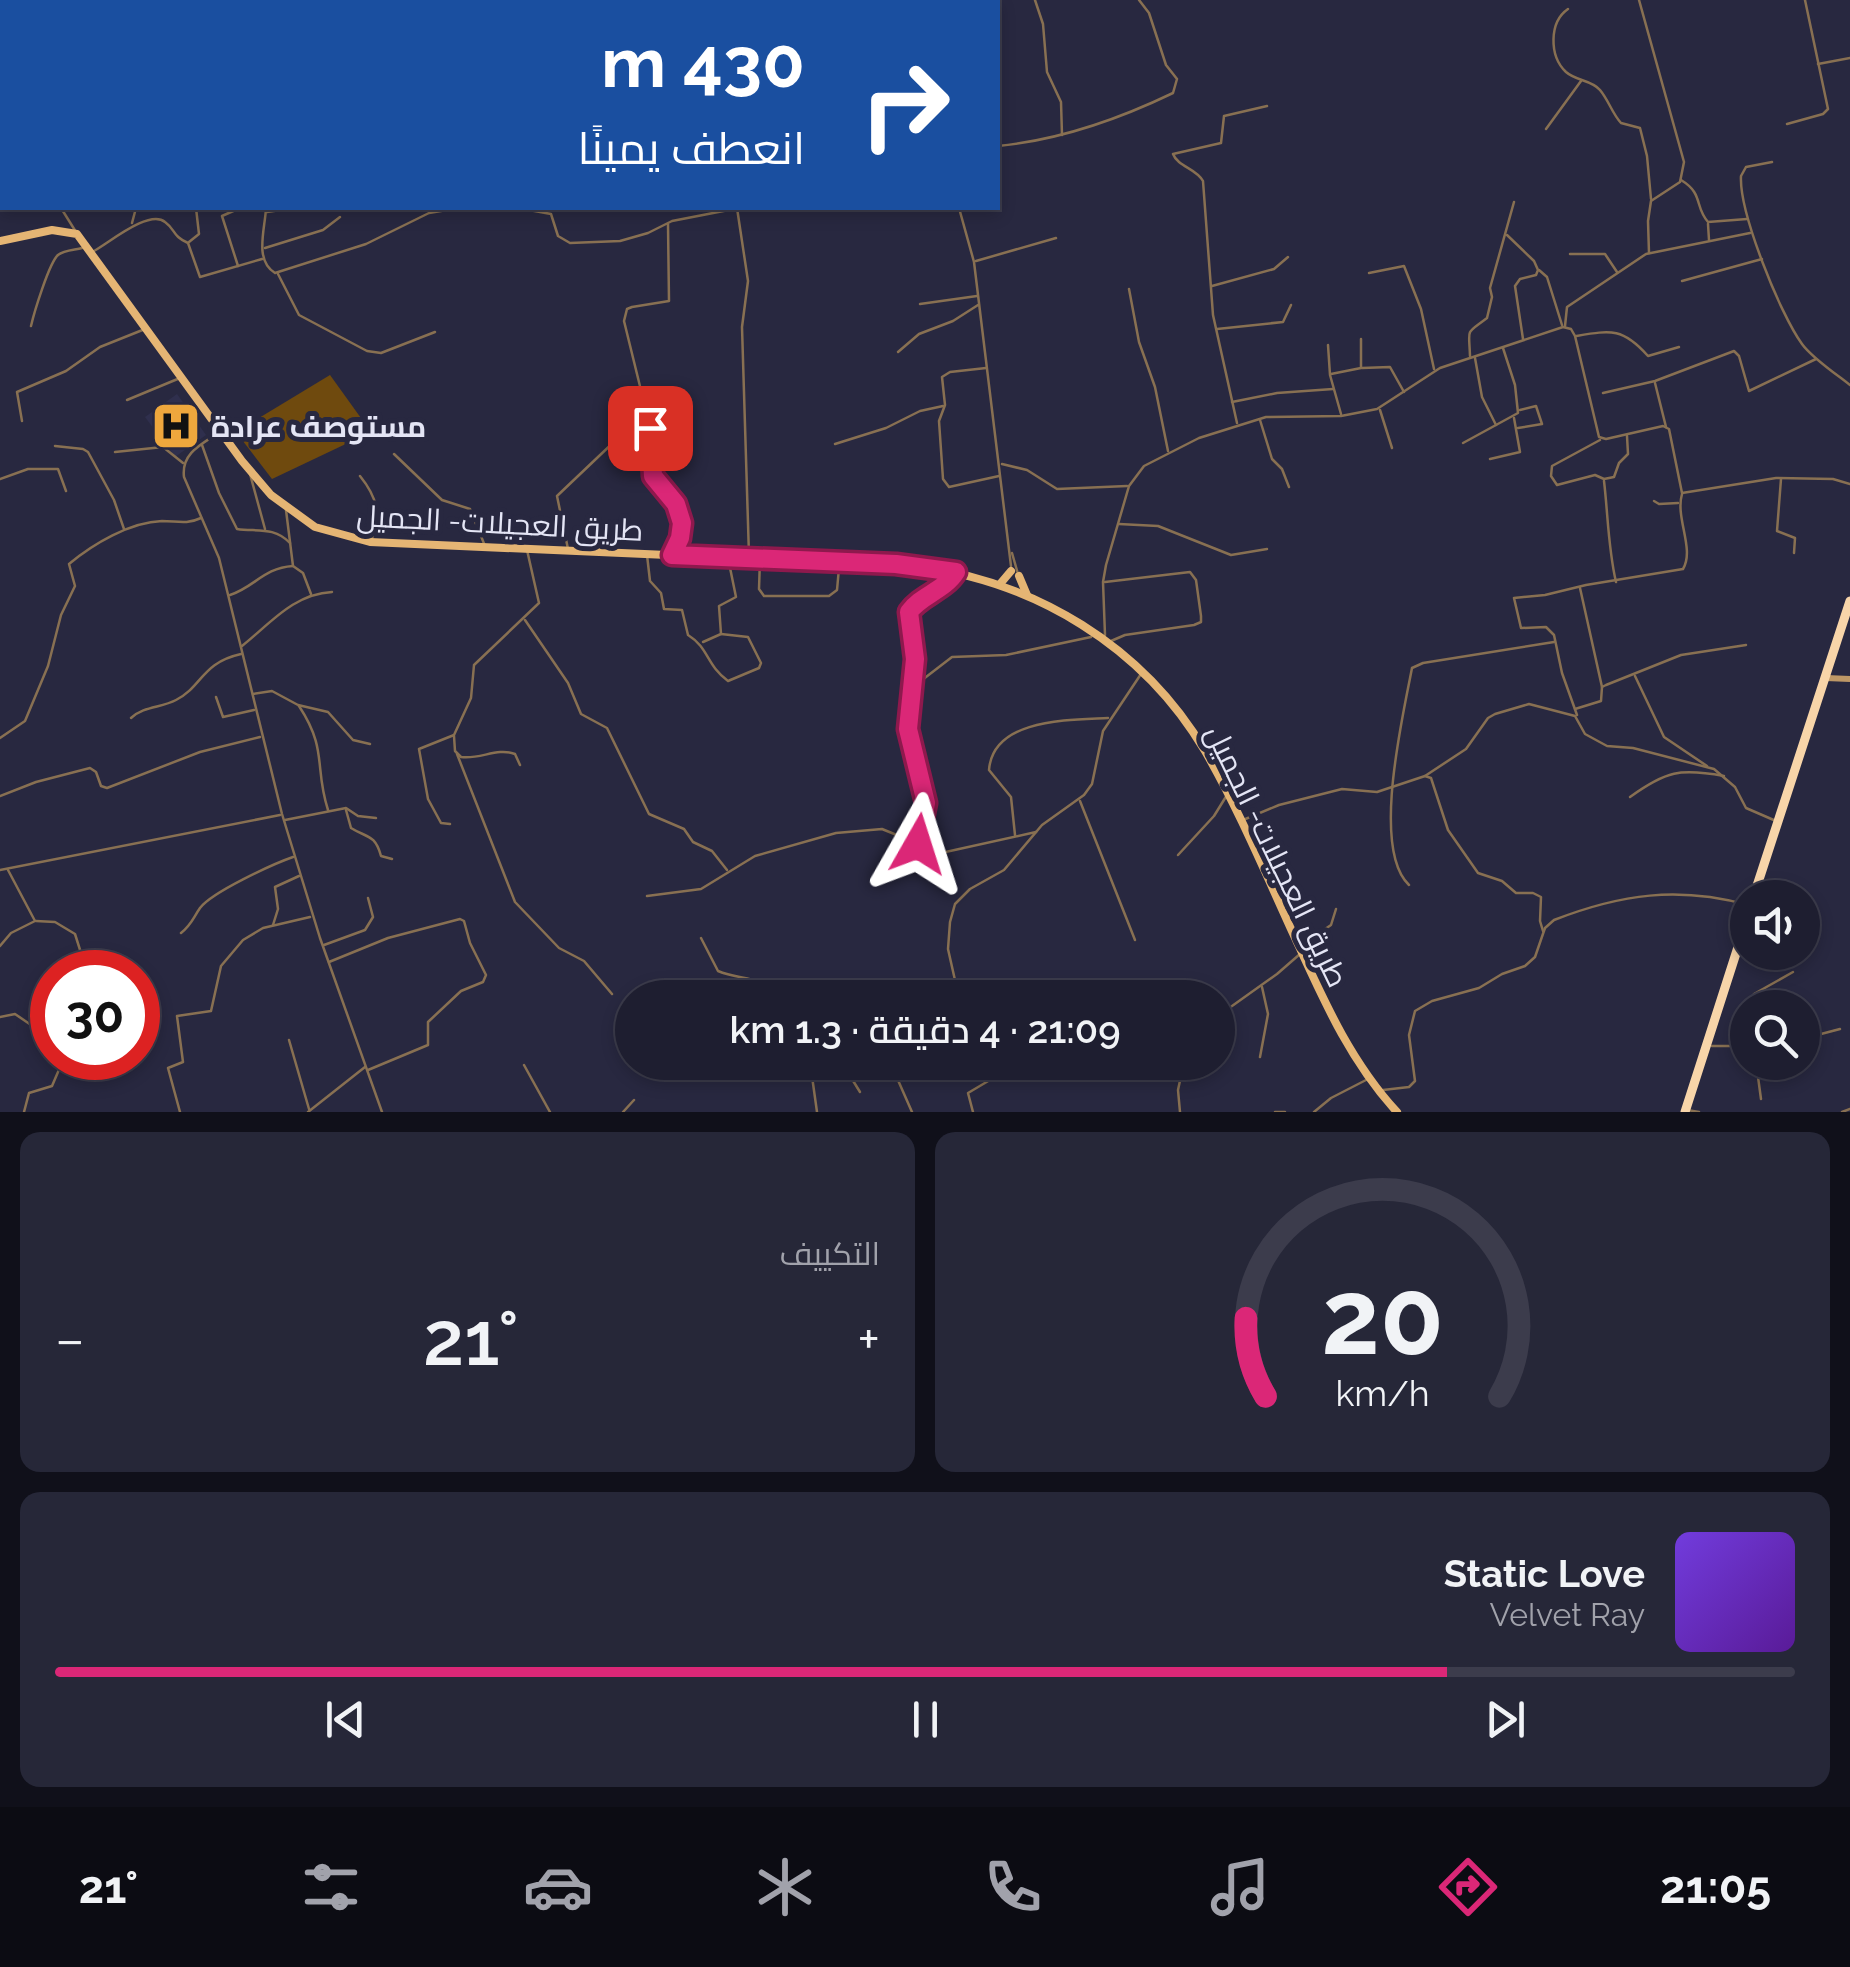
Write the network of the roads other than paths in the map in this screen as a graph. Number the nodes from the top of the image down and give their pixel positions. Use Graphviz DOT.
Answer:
graph roads {
  1 [pos="1035,0"];
  2 [pos="1139,0"];
  3 [pos="1639,0"];
  4 [pos="1805,0"];
  5 [pos="1568,10"];
  6 [pos="1850,58"];
  7 [pos="1816,65"];
  8 [pos="1582,80"];
  9 [pos="1267,106"];
  10 [pos="1787,124"];
  11 [pos="1546,129"];
  12 [pos="1062,136"];
  13 [pos="1000,146"];
  14 [pos="1772,162"];
  15 [pos="1681,180"];
  16 [pos="1652,201"];
  17 [pos="1514,202"];
  18 [pos="63,210"];
  19 [pos="136,210"];
  20 [pos="196,210"];
  21 [pos="236,210"];
  22 [pos="266,210"];
  23 [pos="449,210"];
  24 [pos="529,210"];
  25 [pos="729,210"];
  26 [pos="738,210"];
  27 [pos="960,210"];
  28 [pos="64,215"];
  29 [pos="340,216"];
  30 [pos="1748,219"];
  31 [pos="1708,222"];
  32 [pos="668,224"];
  33 [pos="132,225"];
  34 [pos="60,230"];
  35 [pos="1506,231"];
  36 [pos="1752,233"];
  37 [pos="77,234"];
  38 [pos="1056,238"];
  39 [pos="0,241"];
  40 [pos="1709,241"];
  41 [pos="188,243"];
  42 [pos="1516,244"];
  43 [pos="264,248"];
  44 [pos="1503,248"];
  45 [pos="90,249"];
  46 [pos="1650,253"];
  47 [pos="1570,254"];
  48 [pos="1288,256"];
  49 [pos="1764,258"];
  50 [pos="262,259"];
  51 [pos="974,262"];
  52 [pos="238,266"];
  53 [pos="1538,270"];
  54 [pos="277,273"];
  55 [pos="1370,273"];
  56 [pos="1618,273"];
  57 [pos="1682,281"];
  58 [pos="1210,286"];
  59 [pos="1129,289"];
  60 [pos="978,296"];
  61 [pos="920,304"];
  62 [pos="979,304"];
  63 [pos="1291,305"];
  64 [pos="31,326"];
  65 [pos="1564,327"];
  66 [pos="146,328"];
  67 [pos="1215,330"];
  68 [pos="435,332"];
  69 [pos="1575,336"];
  70 [pos="1361,340"];
  71 [pos="1524,340"];
  72 [pos="1328,345"];
  73 [pos="1503,346"];
  74 [pos="1679,347"];
  75 [pos="898,352"];
  76 [pos="1472,357"];
  77 [pos="1817,358"];
  78 [pos="987,368"];
  79 [pos="1361,368"];
  80 [pos="1434,371"];
  81 [pos="1330,375"];
  82 [pos="182,377"];
  83 [pos="1655,382"];
  84 [pos="1850,385"];
  85 [pos="1333,390"];
  86 [pos="1404,392"];
  87 [pos="1603,393"];
  88 [pos="127,400"];
  89 [pos="1230,402"];
  90 [pos="945,405"];
  91 [pos="1380,408"];
  92 [pos="1518,410"];
  93 [pos="1341,416"];
  94 [pos="1514,417"];
  95 [pos="1260,419"];
  96 [pos="22,421"];
  97 [pos="1237,425"];
  98 [pos="1496,425"];
  99 [pos="1666,427"];
  100 [pos="650,428"];
  101 [pos="1517,428"];
  102 [pos="221,431"];
  103 [pos="1626,434"];
  104 [pos="1601,440"];
  105 [pos="202,444"];
  106 [pos="835,444"];
  107 [pos="1462,444"];
  108 [pos="55,446"];
  109 [pos="1392,448"];
  110 [pos="115,452"];
  111 [pos="1168,452"];
  112 [pos="394,454"];
  113 [pos="1490,459"];
  114 [pos="184,464"];
  115 [pos="999,464"];
  116 [pos="248,468"];
  117 [pos="1001,475"];
  118 [pos="360,476"];
  119 [pos="1781,478"];
  120 [pos="0,479"];
  121 [pos="1604,479"];
  122 [pos="1850,484"];
  123 [pos="1129,486"];
  124 [pos="1289,488"];
  125 [pos="66,491"];
  126 [pos="1682,493"];
  127 [pos="1654,501"];
  128 [pos="1679,502"];
  129 [pos="286,508"];
  130 [pos="202,518"];
  131 [pos="1118,524"];
  132 [pos="125,530"];
  133 [pos="265,530"];
  134 [pos="290,542"];
  135 [pos="370,542"];
  136 [pos="485,547"];
  137 [pos="527,549"];
  138 [pos="1011,549"];
  139 [pos="1266,549"];
  140 [pos="568,550"];
  141 [pos="1794,553"];
  142 [pos="648,554"];
  143 [pos="672,555"];
  144 [pos="728,557"];
  145 [pos="748,558"];
  146 [pos="760,558"];
  147 [pos="840,561"];
  148 [pos="293,566"];
  149 [pos="956,572"];
  150 [pos="1014,573"];
  151 [pos="1103,582"];
  152 [pos="1616,582"];
  153 [pos="1000,584"];
  154 [pos="1013,589"];
  155 [pos="1580,589"];
  156 [pos="332,592"];
  157 [pos="312,594"];
  158 [pos="1028,595"];
  159 [pos="229,596"];
  160 [pos="1850,602"];
  161 [pos="524,619"];
  162 [pos="1846,632"];
  163 [pos="721,634"];
  164 [pos="1103,639"];
  165 [pos="702,642"];
  166 [pos="1556,642"];
  167 [pos="1746,645"];
  168 [pos="241,647"];
  169 [pos="242,654"];
  170 [pos="1143,672"];
  171 [pos="1635,676"];
  172 [pos="1824,678"];
  173 [pos="1850,679"];
  174 [pos="913,687"];
  175 [pos="1602,687"];
  176 [pos="252,694"];
  177 [pos="216,697"];
  178 [pos="298,705"];
  179 [pos="255,710"];
  180 [pos="1575,710"];
  181 [pos="132,718"];
  182 [pos="1110,718"];
  183 [pos="1578,718"];
  184 [pos="454,735"];
  185 [pos="262,736"];
  186 [pos="0,738"];
  187 [pos="370,744"];
  188 [pos="457,754"];
  189 [pos="520,766"];
  190 [pos="1708,767"];
  191 [pos="1433,768"];
  192 [pos="1396,774"];
  193 [pos="1426,776"];
  194 [pos="1725,776"];
  195 [pos="1434,780"];
  196 [pos="1394,786"];
  197 [pos="1388,788"];
  198 [pos="1228,793"];
  199 [pos="0,796"];
  200 [pos="1630,796"];
  201 [pos="1080,800"];
  202 [pos="346,808"];
  203 [pos="328,810"];
  204 [pos="282,814"];
  205 [pos="376,818"];
  206 [pos="284,820"];
  207 [pos="1241,821"];
  208 [pos="1778,822"];
  209 [pos="450,824"];
  210 [pos="1036,832"];
  211 [pos="1015,836"];
  212 [pos="918,844"];
  213 [pos="1178,855"];
  214 [pos="294,857"];
  215 [pos="392,858"];
  216 [pos="8,869"];
  217 [pos="0,870"];
  218 [pos="728,871"];
  219 [pos="300,876"];
  220 [pos="1760,880"];
  221 [pos="1409,885"];
  222 [pos="647,896"];
  223 [pos="368,898"];
  224 [pos="1730,900"];
  225 [pos="1336,908"];
  226 [pos="312,916"];
  227 [pos="35,921"];
  228 [pos="273,925"];
  229 [pos="1543,932"];
  230 [pos="181,933"];
  231 [pos="701,938"];
  232 [pos="1135,940"];
  233 [pos="0,946"];
  234 [pos="322,946"];
  235 [pos="80,950"];
  236 [pos="1300,950"];
  237 [pos="328,962"];
  238 [pos="1731,970"];
  239 [pos="1793,972"];
  240 [pos="757,980"];
  241 [pos="955,980"];
  242 [pos="1262,986"];
  243 [pos="1758,990"];
  244 [pos="612,994"];
  245 [pos="1235,1004"];
  246 [pos="0,1017"];
  247 [pos="30,1024"];
  248 [pos="1840,1029"];
  249 [pos="1820,1034"];
  250 [pos="289,1040"];
  251 [pos="1706,1046"];
  252 [pos="1730,1046"];
  253 [pos="1260,1058"];
  254 [pos="524,1065"];
  255 [pos="367,1068"];
  256 [pos="1369,1078"];
  257 [pos="55,1080"];
  258 [pos="810,1080"];
  259 [pos="853,1080"];
  260 [pos="898,1080"];
  261 [pos="990,1080"];
  262 [pos="1180,1080"];
  263 [pos="1758,1080"];
  264 [pos="1378,1091"];
  265 [pos="860,1092"];
  266 [pos="1761,1099"];
  267 [pos="634,1100"];
  268 [pos="1850,1109"];
  269 [pos="309,1111"];
  270 [pos="1685,1111"];
  271 [pos="24,1112"];
  272 [pos="180,1112"];
  273 [pos="382,1112"];
  274 [pos="550,1112"];
  275 [pos="623,1112"];
  276 [pos="816,1112"];
  277 [pos="912,1112"];
  278 [pos="973,1112"];
  279 [pos="1180,1112"];
  280 [pos="1275,1112"];
  281 [pos="1286,1112"];
  282 [pos="1314,1112"];
  283 [pos="1397,1112"];
  284 [pos="1699,1112"];
  285 [pos="1842,1112"];
  1 -- 12 [label="street"];
  2 -- 12 [label="street"];
  3 -- 15 [label="street"];
  4 -- 7 [label="street"];
  5 -- 8 [label="street"];
  6 -- 7 [label="street"];
  7 -- 10 [label="street"];
  8 -- 11 [label="street"];
  8 -- 16 [label="street"];
  9 -- 58 [label="street"];
  12 -- 13 [label="street"];
  14 -- 30 [label="street"];
  15 -- 16 [label="street"];
  15 -- 31 [label="street"];
  16 -- 46 [label="street"];
  17 -- 35 [label="street"];
  18 -- 28 [label="street"];
  19 -- 33 [label="street"];
  20 -- 41 [label="street"];
  21 -- 52 [label="street"];
  22 -- 43 [label="street"];
  23 -- 54 [label="street"];
  24 -- 32 [label="street"];
  25 -- 32 [label="street"];
  26 -- 145 [label="street"];
  27 -- 51 [label="street"];
  28 -- 34 [label="street"];
  28 -- 37 [label="street"];
  29 -- 43 [label="street"];
  30 -- 31 [label="street"];
  30 -- 36 [label="street"];
  31 -- 40 [label="street"];
  32 -- 100 [label="street"];
  33 -- 41 [label="street"];
  33 -- 45 [label="street"];
  34 -- 37 [label="main road"];
  34 -- 39 [label="main road"];
  35 -- 42 [label="street"];
  35 -- 44 [label="street"];
  36 -- 40 [label="street"];
  36 -- 49 [label="street"];
  37 -- 45 [label="main road, طريق العجيلات- الجميل"];
  38 -- 51 [label="street"];
  40 -- 46 [label="street"];
  41 -- 52 [label="street"];
  42 -- 44 [label="street"];
  42 -- 53 [label="street"];
  43 -- 50 [label="street"];
  44 -- 76 [label="street"];
  45 -- 64 [label="street"];
  45 -- 66 [label="main road, طريق العجيلات- الجميل"];
  46 -- 56 [label="street"];
  47 -- 56 [label="street"];
  48 -- 58 [label="street"];
  49 -- 57 [label="street"];
  49 -- 77 [label="street"];
  50 -- 52 [label="street"];
  50 -- 54 [label="street"];
  51 -- 60 [label="street"];
  53 -- 65 [label="street"];
  53 -- 71 [label="street"];
  54 -- 68 [label="street"];
  55 -- 80 [label="street"];
  56 -- 65 [label="street"];
  58 -- 67 [label="street"];
  59 -- 111 [label="street"];
  60 -- 61 [label="street"];
  60 -- 62 [label="street"];
  62 -- 75 [label="street"];
  62 -- 78 [label="street"];
  63 -- 67 [label="street"];
  65 -- 69 [label="street"];
  65 -- 71 [label="street"];
  66 -- 82 [label="main road, طريق العجيلات- الجميل"];
  66 -- 96 [label="street"];
  67 -- 89 [label="street"];
  69 -- 74 [label="street"];
  69 -- 104 [label="street"];
  70 -- 79 [label="street"];
  71 -- 73 [label="street"];
  72 -- 81 [label="street"];
  73 -- 76 [label="street"];
  73 -- 92 [label="street"];
  76 -- 80 [label="street"];
  76 -- 98 [label="street"];
  77 -- 83 [label="street"];
  77 -- 84 [label="street"];
  78 -- 90 [label="street"];
  78 -- 115 [label="street"];
  79 -- 81 [label="street"];
  79 -- 86 [label="street"];
  80 -- 86 [label="street"];
  81 -- 85 [label="street"];
  82 -- 88 [label="street"];
  82 -- 102 [label="main road, طريق العجيلات- الجميل"];
  83 -- 87 [label="street"];
  83 -- 99 [label="street"];
  85 -- 89 [label="street"];
  85 -- 93 [label="street"];
  86 -- 91 [label="street"];
  89 -- 97 [label="street"];
  90 -- 106 [label="street"];
  90 -- 117 [label="street"];
  91 -- 93 [label="street"];
  91 -- 109 [label="street"];
  92 -- 94 [label="street"];
  92 -- 101 [label="street"];
  93 -- 95 [label="street"];
  94 -- 98 [label="street"];
  94 -- 101 [label="street"];
  95 -- 97 [label="street"];
  95 -- 124 [label="street"];
  97 -- 111 [label="street"];
  98 -- 107 [label="street"];
  99 -- 103 [label="street"];
  99 -- 126 [label="street"];
  100 -- 140 [label="street"];
  100 -- 143 [label="street"];
  101 -- 113 [label="street"];
  102 -- 105 [label="street"];
  102 -- 116 [label="main road, طريق العجيلات- الجميل"];
  103 -- 104 [label="street"];
  103 -- 121 [label="street"];
  104 -- 121 [label="street"];
  105 -- 114 [label="street"];
  105 -- 133 [label="street"];
  108 -- 132 [label="street"];
  110 -- 114 [label="street"];
  111 -- 123 [label="street"];
  112 -- 136 [label="street"];
  114 -- 130 [label="street"];
  115 -- 117 [label="street"];
  115 -- 123 [label="street"];
  116 -- 129 [label="main road, طريق العجيلات- الجميل"];
  116 -- 133 [label="street"];
  117 -- 138 [label="street"];
  118 -- 135 [label="street"];
  119 -- 122 [label="street"];
  119 -- 126 [label="street"];
  119 -- 141 [label="street"];
  120 -- 125 [label="street"];
  121 -- 152 [label="street"];
  123 -- 131 [label="street"];
  126 -- 128 [label="street"];
  127 -- 128 [label="street"];
  128 -- 152 [label="street"];
  129 -- 134 [label="street"];
  129 -- 135 [label="main road, طريق العجيلات- الجميل"];
  130 -- 132 [label="street"];
  130 -- 159 [label="street"];
  131 -- 139 [label="street"];
  131 -- 151 [label="street"];
  132 -- 186 [label="street"];
  133 -- 134 [label="street"];
  134 -- 148 [label="street"];
  135 -- 136 [label="main road, طريق العجيلات- الجميل"];
  136 -- 137 [label="main road, طريق العجيلات- الجميل"];
  137 -- 140 [label="main road, طريق العجيلات- الجميل"];
  137 -- 161 [label="street"];
  138 -- 150 [label="street"];
  138 -- 150 [label="street"];
  140 -- 142 [label="main road, طريق العجيلات- الجميل"];
  142 -- 143 [label="main road, طريق العجيلات- الجميل"];
  142 -- 165 [label="street"];
  143 -- 144 [label="main road, طريق العجيلات- الجميل"];
  144 -- 145 [label="main road, طريق العجيلات- الجميل"];
  144 -- 163 [label="street"];
  145 -- 146 [label="main road, طريق العجيلات- الجميل"];
  146 -- 147 [label="main road, طريق العجيلات- الجميل"];
  146 -- 147 [label="street"];
  147 -- 149 [label="main road, طريق العجيلات- الجميل"];
  148 -- 157 [label="street"];
  148 -- 159 [label="street"];
  149 -- 153 [label="main road, طريق العجيلات- الجميل"];
  149 -- 174 [label="street"];
  150 -- 153 [label="main road"];
  150 -- 154 [label="street"];
  150 -- 154 [label="street"];
  150 -- 158 [label="main road"];
  151 -- 164 [label="street"];
  151 -- 164 [label="street"];
  152 -- 155 [label="street"];
  153 -- 154 [label="main road, طريق العجيلات- الجميل"];
  154 -- 158 [label="main road, طريق العجيلات- الجميل"];
  155 -- 166 [label="street"];
  155 -- 175 [label="street"];
  156 -- 157 [label="street"];
  157 -- 168 [label="street"];
  158 -- 164 [label="main road, طريق العجيلات- الجميل"];
  159 -- 168 [label="street"];
  160 -- 162 [label="highway"];
  161 -- 184 [label="street"];
  161 -- 218 [label="street"];
  162 -- 172 [label="highway"];
  163 -- 165 [label="street"];
  163 -- 165 [label="street"];
  164 -- 170 [label="main road, طريق العجيلات- الجميل"];
  164 -- 174 [label="street"];
  166 -- 180 [label="street"];
  166 -- 192 [label="street"];
  167 -- 171 [label="street"];
  168 -- 169 [label="street"];
  169 -- 176 [label="street"];
  169 -- 181 [label="street"];
  170 -- 182 [label="street"];
  170 -- 198 [label="main road, طريق العجيلات- الجميل"];
  171 -- 175 [label="street"];
  171 -- 190 [label="street"];
  172 -- 173 [label="street"];
  172 -- 208 [label="highway"];
  174 -- 212 [label="street"];
  175 -- 180 [label="street"];
  176 -- 178 [label="street"];
  176 -- 179 [label="street"];
  177 -- 179 [label="street"];
  178 -- 187 [label="street"];
  178 -- 203 [label="street"];
  179 -- 185 [label="street"];
  180 -- 183 [label="street"];
  182 -- 201 [label="street"];
  182 -- 211 [label="street"];
  183 -- 190 [label="street"];
  183 -- 191 [label="street"];
  184 -- 188 [label="street"];
  184 -- 209 [label="street"];
  185 -- 199 [label="street"];
  185 -- 204 [label="street"];
  188 -- 189 [label="street"];
  188 -- 244 [label="street"];
  190 -- 194 [label="street"];
  191 -- 193 [label="street"];
  191 -- 195 [label="street"];
  192 -- 196 [label="street"];
  192 -- 197 [label="street"];
  193 -- 195 [label="street"];
  193 -- 196 [label="street"];
  194 -- 200 [label="street"];
  194 -- 208 [label="street"];
  195 -- 229 [label="street"];
  196 -- 197 [label="street"];
  196 -- 221 [label="street"];
  197 -- 207 [label="street"];
  198 -- 207 [label="main road, طريق العجيلات- الجميل"];
  198 -- 213 [label="street"];
  201 -- 210 [label="street"];
  201 -- 232 [label="street"];
  202 -- 203 [label="street"];
  202 -- 205 [label="street"];
  202 -- 215 [label="street"];
  203 -- 206 [label="street"];
  204 -- 206 [label="street"];
  204 -- 216 [label="street"];
  206 -- 214 [label="street"];
  207 -- 236 [label="main road, طريق العجيلات- الجميل"];
  208 -- 220 [label="highway"];
  210 -- 211 [label="street"];
  210 -- 241 [label="street"];
  211 -- 212 [label="street"];
  212 -- 218 [label="street"];
  214 -- 219 [label="street"];
  214 -- 230 [label="street"];
  216 -- 217 [label="street"];
  216 -- 227 [label="street"];
  218 -- 222 [label="street"];
  219 -- 226 [label="street"];
  219 -- 228 [label="street"];
  223 -- 234 [label="street"];
  224 -- 229 [label="street"];
  225 -- 236 [label="street"];
  226 -- 228 [label="street"];
  226 -- 234 [label="street"];
  227 -- 233 [label="street"];
  227 -- 235 [label="street"];
  228 -- 272 [label="street"];
  229 -- 264 [label="street"];
  231 -- 240 [label="street"];
  234 -- 237 [label="street"];
  236 -- 242 [label="street"];
  236 -- 256 [label="main road, طريق العجيلات- الجميل"];
  237 -- 255 [label="street"];
  237 -- 255 [label="street"];
  238 -- 251 [label="highway"];
  239 -- 243 [label="street"];
  242 -- 245 [label="street"];
  242 -- 253 [label="street"];
  246 -- 247 [label="street"];
  248 -- 249 [label="street"];
  250 -- 269 [label="street"];
  251 -- 252 [label="street"];
  251 -- 270 [label="highway"];
  254 -- 274 [label="street"];
  255 -- 269 [label="street"];
  255 -- 273 [label="street"];
  256 -- 264 [label="main road, طريق العجيلات- الجميل"];
  256 -- 282 [label="street"];
  257 -- 271 [label="street"];
  258 -- 276 [label="street"];
  259 -- 265 [label="street"];
  260 -- 277 [label="street"];
  261 -- 278 [label="street"];
  262 -- 279 [label="street"];
  263 -- 266 [label="street"];
  264 -- 283 [label="main road, طريق العجيلات- الجميل"];
  267 -- 275 [label="street"];
  268 -- 285 [label="street"];
  270 -- 284 [label="street"];
  280 -- 281 [label="street"];
}
